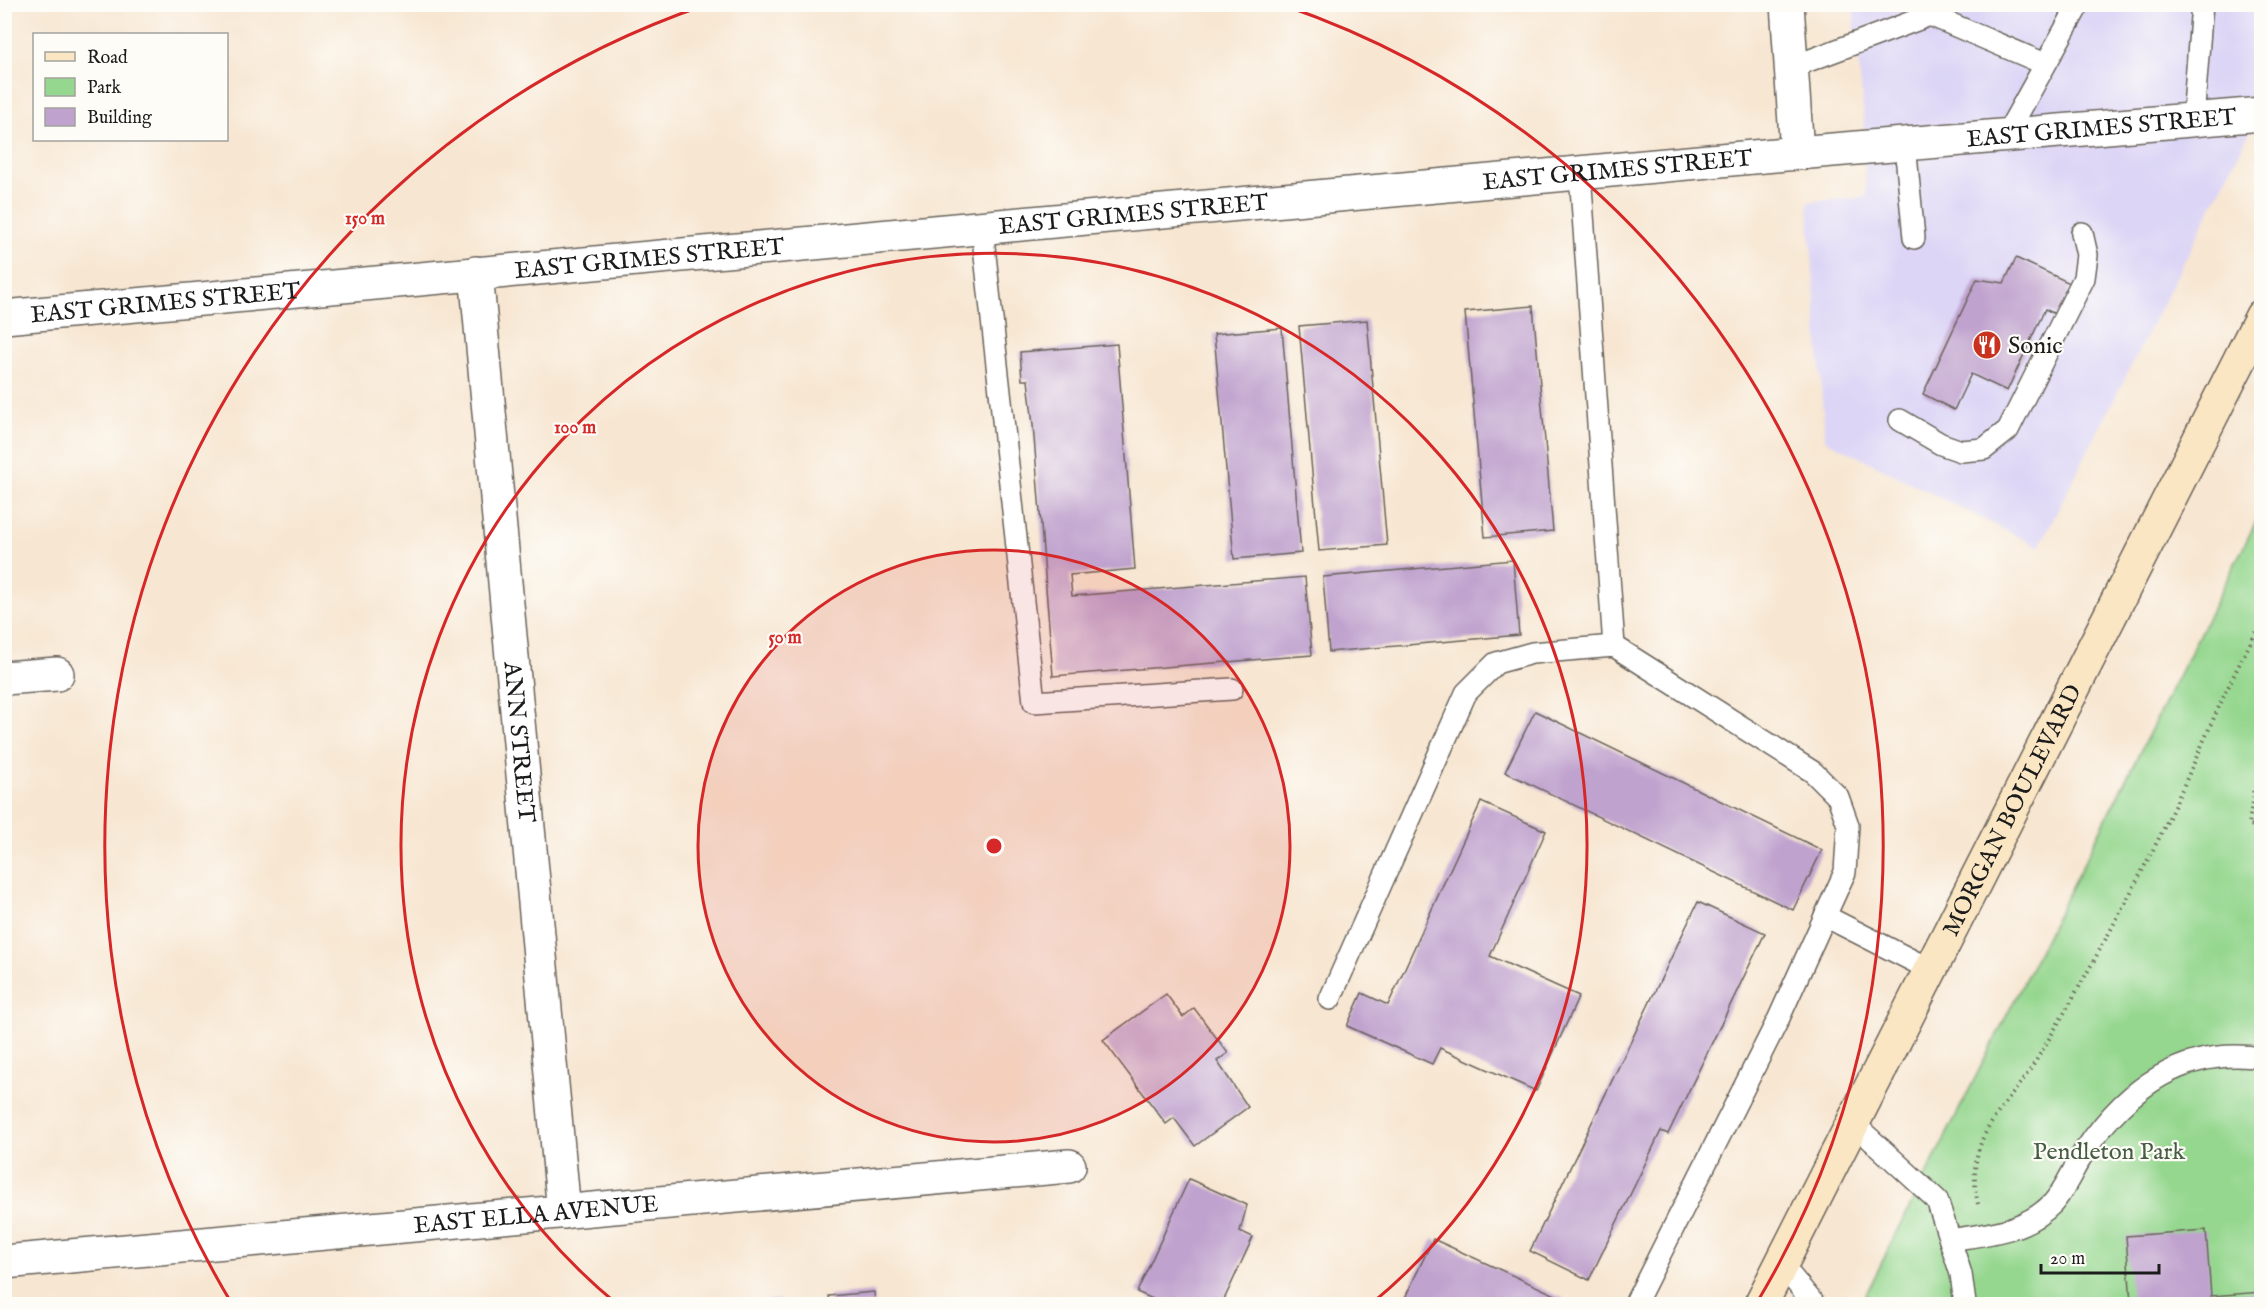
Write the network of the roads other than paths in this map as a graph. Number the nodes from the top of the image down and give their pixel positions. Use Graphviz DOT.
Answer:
graph roads {
  1 [pos="1787,4"];
  2 [pos="2079,4"];
  3 [pos="2202,4"];
  4 [pos="1931,10"];
  5 [pos="2045,64"];
  6 [pos="1792,67"];
  7 [pos="2262,114"];
  8 [pos="2193,120"];
  9 [pos="2005,137"];
  10 [pos="1905,144"];
  11 [pos="1797,153"];
  12 [pos="1580,173"];
  13 [pos="982,228"];
  14 [pos="2082,234"];
  15 [pos="1914,238"];
  16 [pos="476,273"];
  17 [pos="2262,316"];
  18 [pos="4,317"];
  19 [pos="1900,420"];
  20 [pos="1614,646"];
  21 [pos="57,674"];
  22 [pos="4,678"];
  23 [pos="1232,690"];
  24 [pos="1825,916"];
  25 [pos="1931,970"];
  26 [pos="1330,999"];
  27 [pos="2262,1058"];
  28 [pos="1854,1124"];
  29 [pos="1069,1167"];
  30 [pos="564,1212"];
  31 [pos="1950,1240"];
  32 [pos="4,1262"];
  33 [pos="1782,1265"];
  34 [pos="1635,1305"];
  35 [pos="1761,1305"];
  36 [pos="1814,1305"];
  37 [pos="1965,1305"];
  1 -- 6 [label="street"];
  2 -- 5 [label="lane"];
  3 -- 8 [label="lane"];
  4 -- 5 [label="lane"];
  4 -- 6 [label="lane"];
  5 -- 9 [label="lane"];
  6 -- 11 [label="street"];
  7 -- 8 [label="street, EAST GRIMES STREET"];
  8 -- 9 [label="street, EAST GRIMES STREET"];
  9 -- 10 [label="street, EAST GRIMES STREET"];
  10 -- 11 [label="street, EAST GRIMES STREET"];
  10 -- 15 [label="lane"];
  11 -- 12 [label="street, EAST GRIMES STREET"];
  12 -- 13 [label="street, EAST GRIMES STREET"];
  12 -- 20 [label="lane"];
  13 -- 16 [label="street, EAST GRIMES STREET"];
  13 -- 23 [label="lane"];
  14 -- 19 [label="lane"];
  16 -- 18 [label="street, EAST GRIMES STREET"];
  16 -- 30 [label="street, ANN STREET"];
  17 -- 25 [label="main road, MORGAN BOULEVARD"];
  20 -- 24 [label="lane"];
  20 -- 26 [label="lane"];
  21 -- 22 [label="street"];
  24 -- 25 [label="lane"];
  24 -- 34 [label="lane"];
  25 -- 28 [label="main road, MORGAN BOULEVARD"];
  27 -- 31 [label="lane"];
  28 -- 31 [label="lane"];
  28 -- 33 [label="main road, MORGAN BOULEVARD"];
  29 -- 30 [label="street, EAST ELLA AVENUE"];
  30 -- 32 [label="street, EAST ELLA AVENUE"];
  31 -- 37 [label="lane"];
  33 -- 35 [label="main road, MORGAN BOULEVARD"];
  33 -- 36 [label="lane"];
}
